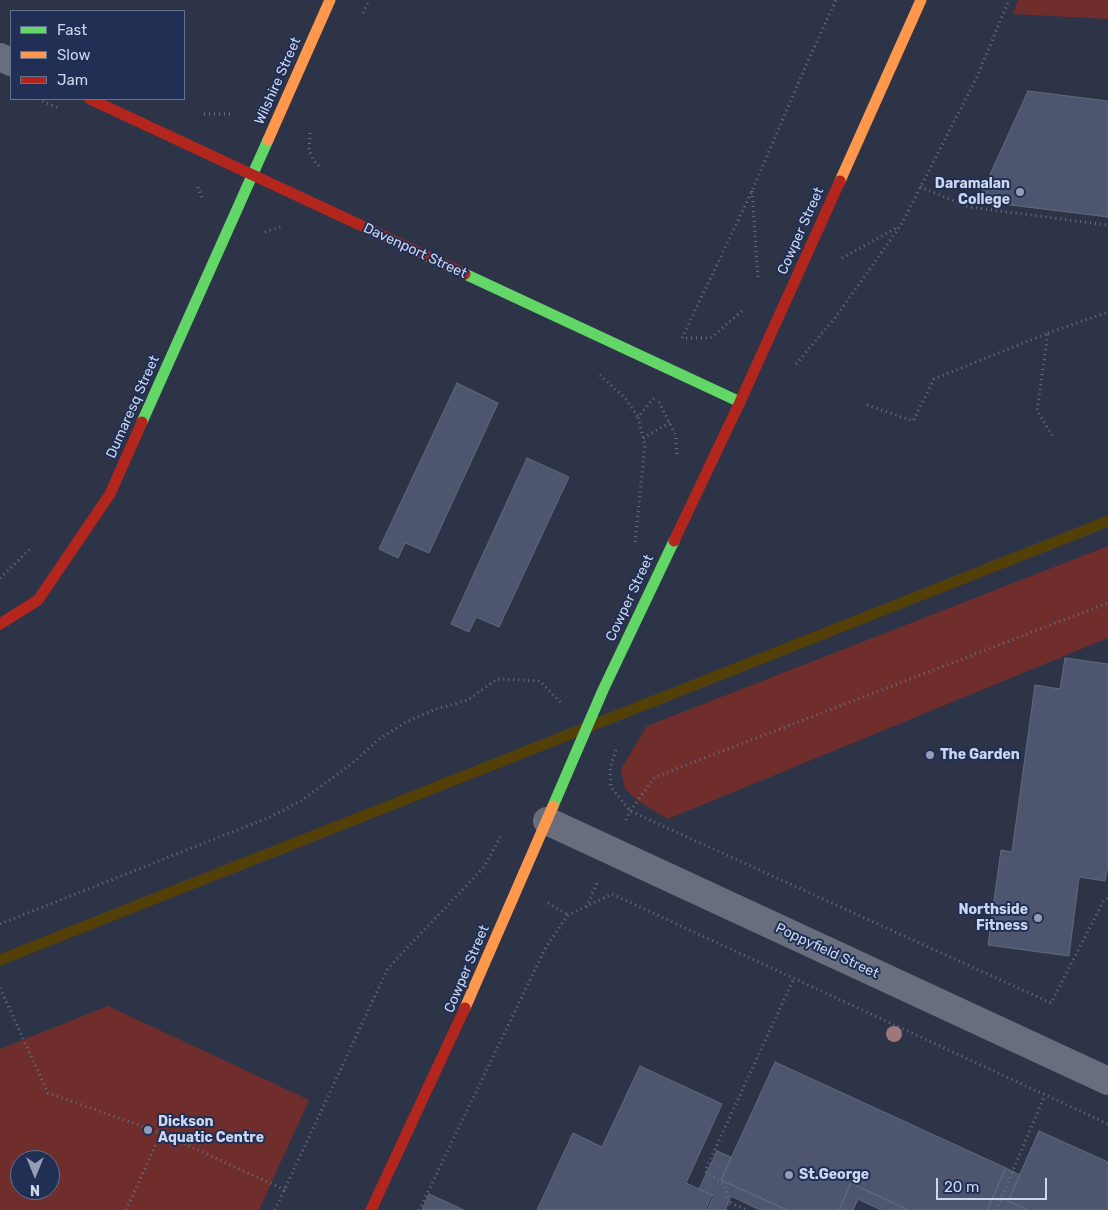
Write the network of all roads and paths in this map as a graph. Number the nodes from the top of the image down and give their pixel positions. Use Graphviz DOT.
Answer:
graph roads {
  1 [pos="330,0"];
  2 [pos="836,0"];
  3 [pos="921,0"];
  4 [pos="1009,0"];
  5 [pos="92,100"];
  6 [pos="195,114"];
  7 [pos="231,114"];
  8 [pos="252,175"];
  9 [pos="920,187"];
  10 [pos="752,191"];
  11 [pos="901,225"];
  12 [pos="1108,225"];
  13 [pos="839,260"];
  14 [pos="759,286"];
  15 [pos="747,307"];
  16 [pos="1108,312"];
  17 [pos="1048,333"];
  18 [pos="793,368"];
  19 [pos="597,373"];
  20 [pos="740,402"];
  21 [pos="867,404"];
  22 [pos="638,417"];
  23 [pos="670,422"];
  24 [pos="643,438"];
  25 [pos="1054,439"];
  26 [pos="675,462"];
  27 [pos="641,539"];
  28 [pos="1108,603"];
  29 [pos="0,624"];
  30 [pos="563,704"];
  31 [pos="610,768"];
  32 [pos="630,811"];
  33 [pos="547,821"];
  34 [pos="502,833"];
  35 [pos="1108,898"];
  36 [pos="0,924"];
  37 [pos="794,978"];
  38 [pos="0,988"];
  39 [pos="1108,1081"];
  40 [pos="1045,1095"];
  41 [pos="1108,1124"];
  42 [pos="161,1133"];
  43 [pos="284,1190"];
  44 [pos="729,1202"];
  45 [pos="126,1210"];
  46 [pos="275,1210"];
  47 [pos="371,1210"];
  48 [pos="419,1210"];
  49 [pos="726,1210"];
  50 [pos="746,1210"];
  51 [pos="996,1210"];
  1 -- 8 [label="street, Wilshire Street"];
  2 -- 10 [label="path"];
  3 -- 20 [label="street, Cowper Street"];
  4 -- 9 [label="path"];
  5 -- 8 [label="street, Davenport Street"];
  6 -- 7 [label="path"];
  8 -- 20 [label="street, Davenport Street"];
  8 -- 29 [label="street, Dumaresq Street"];
  9 -- 11 [label="path"];
  9 -- 12 [label="path"];
  10 -- 14 [label="path"];
  10 -- 15 [label="path"];
  11 -- 13 [label="path"];
  11 -- 18 [label="path"];
  16 -- 17 [label="path"];
  17 -- 21 [label="path"];
  17 -- 25 [label="path"];
  19 -- 22 [label="path"];
  20 -- 33 [label="street, Cowper Street"];
  22 -- 23 [label="path"];
  22 -- 24 [label="path"];
  23 -- 24 [label="path"];
  23 -- 26 [label="path"];
  24 -- 27 [label="path"];
  28 -- 32 [label="path"];
  30 -- 36 [label="path"];
  31 -- 32 [label="path"];
  32 -- 35 [label="path"];
  33 -- 39 [label="street, Poppyfield Street"];
  33 -- 47 [label="street, Cowper Street"];
  34 -- 43 [label="path"];
  37 -- 40 [label="path"];
  37 -- 44 [label="path"];
  37 -- 48 [label="path"];
  38 -- 42 [label="path"];
  40 -- 41 [label="path"];
  40 -- 51 [label="path"];
  42 -- 43 [label="path"];
  42 -- 45 [label="path"];
  43 -- 46 [label="path"];
  44 -- 49 [label="path"];
  44 -- 50 [label="path"];
}
